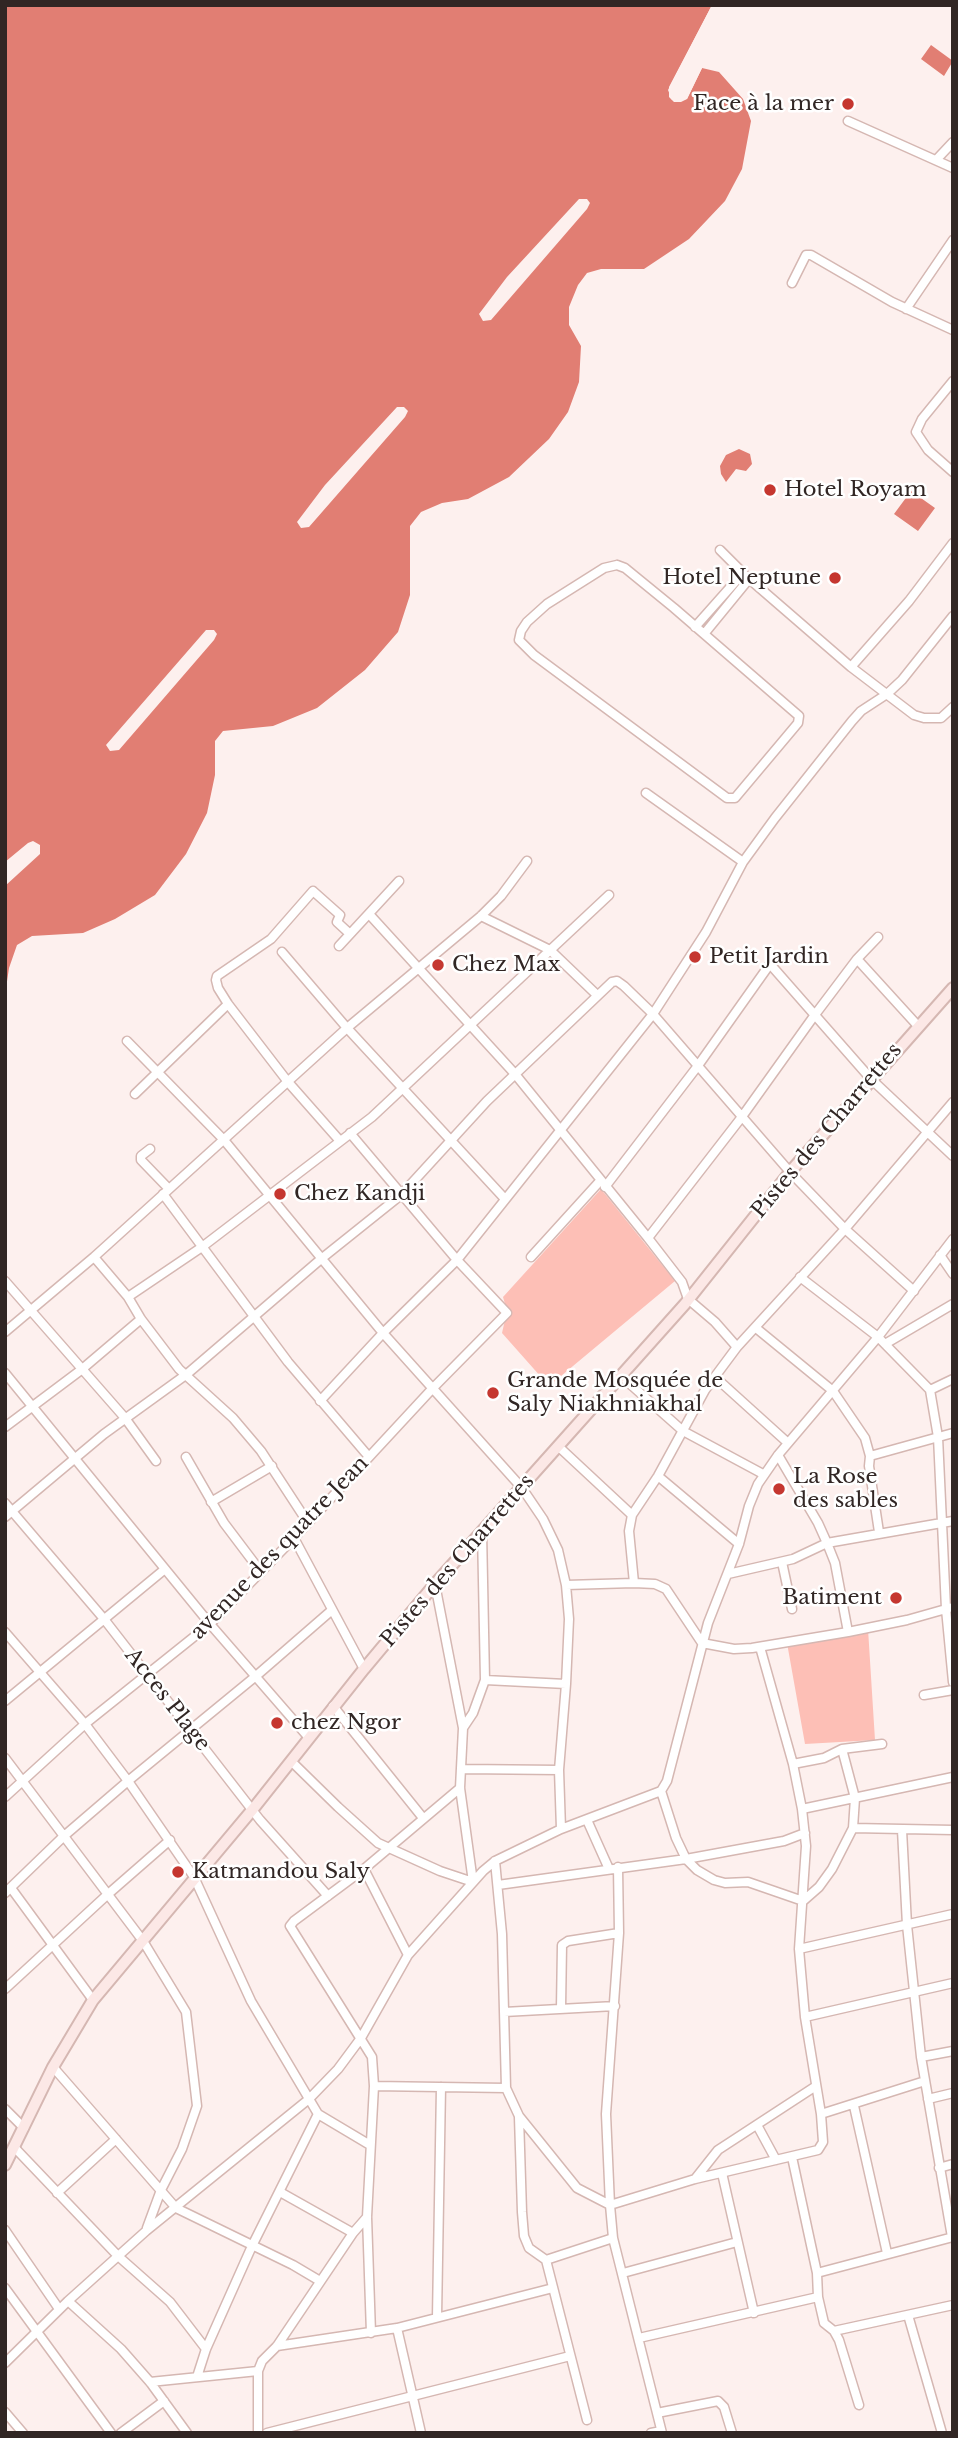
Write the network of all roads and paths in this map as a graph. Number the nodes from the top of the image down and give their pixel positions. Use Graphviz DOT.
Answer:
graph roads {
  1 [pos="848,121"];
  2 [pos="953,142"];
  3 [pos="937,159"];
  4 [pos="953,168"];
  5 [pos="953,240"];
  6 [pos="792,283"];
  7 [pos="906,309"];
  8 [pos="953,330"];
  9 [pos="953,381"];
  10 [pos="953,472"];
  11 [pos="953,543"];
  12 [pos="720,550"];
  13 [pos="746,576"];
  14 [pos="953,616"];
  15 [pos="695,627"];
  16 [pos="704,634"];
  17 [pos="851,667"];
  18 [pos="887,694"];
  19 [pos="953,707"];
  20 [pos="646,793"];
  21 [pos="527,861"];
  22 [pos="743,862"];
  23 [pos="399,881"];
  24 [pos="609,895"];
  25 [pos="369,914"];
  26 [pos="481,916"];
  27 [pos="350,934"];
  28 [pos="878,937"];
  29 [pos="339,946"];
  30 [pos="550,950"];
  31 [pos="282,952"];
  32 [pos="857,959"];
  33 [pos="418,968"];
  34 [pos="953,988"];
  35 [pos="597,995"];
  36 [pos="228,1004"];
  37 [pos="653,1014"];
  38 [pos="814,1016"];
  39 [pos="469,1025"];
  40 [pos="918,1026"];
  41 [pos="347,1028"];
  42 [pos="127,1041"];
  43 [pos="698,1067"];
  44 [pos="156,1073"];
  45 [pos="515,1074"];
  46 [pos="871,1079"];
  47 [pos="288,1082"];
  48 [pos="402,1088"];
  49 [pos="135,1094"];
  50 [pos="953,1102"];
  51 [pos="741,1118"];
  52 [pos="561,1132"];
  53 [pos="350,1133"];
  54 [pos="928,1133"];
  55 [pos="224,1140"];
  56 [pos="450,1140"];
  57 [pos="340,1141"];
  58 [pos="150,1149"];
  59 [pos="953,1156"];
  60 [pos="790,1172"];
  61 [pos="602,1184"];
  62 [pos="166,1192"];
  63 [pos="270,1195"];
  64 [pos="401,1195"];
  65 [pos="505,1199"];
  66 [pos="845,1229"];
  67 [pos="648,1238"];
  68 [pos="953,1239"];
  69 [pos="202,1247"];
  70 [pos="940,1255"];
  71 [pos="94,1257"];
  72 [pos="531,1257"];
  73 [pos="321,1259"];
  74 [pos="457,1259"];
  75 [pos="953,1274"];
  76 [pos="800,1277"];
  77 [pos="5,1282"];
  78 [pos="914,1291"];
  79 [pos="128,1297"];
  80 [pos="688,1299"];
  81 [pos="953,1304"];
  82 [pos="31,1310"];
  83 [pos="254,1318"];
  84 [pos="141,1319"];
  85 [pos="756,1328"];
  86 [pos="5,1332"];
  87 [pos="383,1333"];
  88 [pos="881,1340"];
  89 [pos="737,1347"];
  90 [pos="81,1370"];
  91 [pos="5,1373"];
  92 [pos="187,1374"];
  93 [pos="621,1376"];
  94 [pos="715,1377"];
  95 [pos="953,1379"];
  96 [pos="432,1389"];
  97 [pos="930,1390"];
  98 [pos="833,1391"];
  99 [pos="320,1401"];
  100 [pos="32,1406"];
  101 [pos="125,1418"];
  102 [pos="5,1427"];
  103 [pos="683,1431"];
  104 [pos="953,1433"];
  105 [pos="938,1437"];
  106 [pos="788,1443"];
  107 [pos="559,1447"];
  108 [pos="778,1455"];
  109 [pos="186,1457"];
  110 [pos="369,1457"];
  111 [pos="870,1457"];
  112 [pos="75,1459"];
  113 [pos="156,1461"];
  114 [pos="272,1466"];
  115 [pos="764,1474"];
  116 [pos="658,1476"];
  117 [pos="522,1488"];
  118 [pos="211,1502"];
  119 [pos="5,1503"];
  120 [pos="9,1514"];
  121 [pos="632,1515"];
  122 [pos="953,1521"];
  123 [pos="308,1523"];
  124 [pos="943,1523"];
  125 [pos="482,1531"];
  126 [pos="879,1532"];
  127 [pos="294,1538"];
  128 [pos="827,1543"];
  129 [pos="739,1544"];
  130 [pos="782,1562"];
  131 [pos="165,1569"];
  132 [pos="261,1573"];
  133 [pos="728,1574"];
  134 [pos="634,1583"];
  135 [pos="435,1584"];
  136 [pos="566,1585"];
  137 [pos="949,1608"];
  138 [pos="792,1609"];
  139 [pos="332,1610"];
  140 [pos="104,1619"];
  141 [pos="210,1624"];
  142 [pos="5,1632"];
  143 [pos="848,1632"];
  144 [pos="702,1643"];
  145 [pos="760,1647"];
  146 [pos="364,1669"];
  147 [pos="40,1673"];
  148 [pos="147,1674"];
  149 [pos="256,1676"];
  150 [pos="485,1680"];
  151 [pos="953,1682"];
  152 [pos="566,1684"];
  153 [pos="953,1690"];
  154 [pos="924,1695"];
  155 [pos="5,1701"];
  156 [pos="333,1706"];
  157 [pos="85,1724"];
  158 [pos="463,1728"];
  159 [pos="189,1730"];
  160 [pos="309,1738"];
  161 [pos="882,1744"];
  162 [pos="842,1749"];
  163 [pos="5,1758"];
  164 [pos="291,1761"];
  165 [pos="793,1764"];
  166 [pos="463,1769"];
  167 [pos="559,1770"];
  168 [pos="953,1777"];
  169 [pos="22,1781"];
  170 [pos="128,1781"];
  171 [pos="460,1788"];
  172 [pos="661,1790"];
  173 [pos="5,1797"];
  174 [pos="855,1798"];
  175 [pos="253,1809"];
  176 [pos="802,1809"];
  177 [pos="423,1818"];
  178 [pos="587,1820"];
  179 [pos="853,1828"];
  180 [pos="561,1829"];
  181 [pos="902,1830"];
  182 [pos="953,1830"];
  183 [pos="805,1833"];
  184 [pos="64,1836"];
  185 [pos="170,1840"];
  186 [pos="388,1848"];
  187 [pos="686,1859"];
  188 [pos="495,1861"];
  189 [pos="613,1868"];
  190 [pos="364,1869"];
  191 [pos="194,1877"];
  192 [pos="473,1882"];
  193 [pos="498,1885"];
  194 [pos="8,1891"];
  195 [pos="107,1895"];
  196 [pos="328,1896"];
  197 [pos="803,1901"];
  198 [pos="953,1914"];
  199 [pos="906,1925"];
  200 [pos="619,1933"];
  201 [pos="143,1941"];
  202 [pos="52,1944"];
  203 [pos="799,1950"];
  204 [pos="408,1955"];
  205 [pos="953,1983"];
  206 [pos="5,1989"];
  207 [pos="914,1992"];
  208 [pos="93,2000"];
  209 [pos="615,2006"];
  210 [pos="561,2008"];
  211 [pos="504,2012"];
  212 [pos="805,2017"];
  213 [pos="360,2038"];
  214 [pos="953,2051"];
  215 [pos="921,2057"];
  216 [pos="53,2067"];
  217 [pos="925,2081"];
  218 [pos="374,2086"];
  219 [pos="816,2086"];
  220 [pos="441,2087"];
  221 [pos="506,2088"];
  222 [pos="953,2093"];
  223 [pos="309,2099"];
  224 [pos="928,2099"];
  225 [pos="854,2106"];
  226 [pos="5,2109"];
  227 [pos="318,2114"];
  228 [pos="821,2114"];
  229 [pos="519,2116"];
  230 [pos="757,2124"];
  231 [pos="24,2128"];
  232 [pos="116,2139"];
  233 [pos="370,2145"];
  234 [pos="14,2147"];
  235 [pos="792,2157"];
  236 [pos="776,2160"];
  237 [pos="953,2164"];
  238 [pos="5,2165"];
  239 [pos="939,2168"];
  240 [pos="722,2173"];
  241 [pos="695,2179"];
  242 [pos="161,2190"];
  243 [pos="280,2192"];
  244 [pos="57,2193"];
  245 [pos="610,2205"];
  246 [pos="176,2208"];
  247 [pos="367,2217"];
  248 [pos="5,2230"];
  249 [pos="146,2231"];
  250 [pos="353,2233"];
  251 [pos="953,2237"];
  252 [pos="613,2238"];
  253 [pos="737,2242"];
  254 [pos="252,2246"];
  255 [pos="887,2253"];
  256 [pos="118,2256"];
  257 [pos="546,2260"];
  258 [pos="623,2273"];
  259 [pos="817,2273"];
  260 [pos="320,2281"];
  261 [pos="5,2288"];
  262 [pos="553,2288"];
  263 [pos="818,2297"];
  264 [pos="68,2301"];
  265 [pos="953,2305"];
  266 [pos="60,2309"];
  267 [pos="754,2313"];
  268 [pos="908,2315"];
  269 [pos="436,2316"];
  270 [pos="397,2328"];
  271 [pos="834,2331"];
  272 [pos="35,2332"];
  273 [pos="371,2333"];
  274 [pos="639,2338"];
  275 [pos="277,2346"];
  276 [pos="206,2349"];
  277 [pos="570,2356"];
  278 [pos="5,2363"];
  279 [pos="258,2371"];
  280 [pos="197,2377"];
  281 [pos="150,2382"];
  282 [pos="411,2396"];
  283 [pos="164,2401"];
  284 [pos="859,2405"];
  285 [pos="5,2412"];
  286 [pos="657,2413"];
  287 [pos="587,2420"];
  288 [pos="109,2430"];
  289 [pos="661,2432"];
  290 [pos="23,2433"];
  291 [pos="98,2433"];
  292 [pos="121,2433"];
  293 [pos="187,2433"];
  294 [pos="258,2433"];
  295 [pos="267,2433"];
  296 [pos="421,2433"];
  297 [pos="651,2433"];
  298 [pos="732,2433"];
  299 [pos="942,2433"];
  1 -- 3 [label="street"];
  2 -- 3 [label="street"];
  3 -- 4 [label="street"];
  5 -- 7 [label="street"];
  6 -- 7 [label="street"];
  7 -- 8 [label="street"];
  9 -- 10 [label="street"];
  11 -- 17 [label="street"];
  12 -- 13 [label="street"];
  13 -- 15 [label="street"];
  13 -- 16 [label="street"];
  13 -- 17 [label="street"];
  14 -- 18 [label="street"];
  15 -- 16 [label="street"];
  15 -- 16 [label="street"];
  17 -- 18 [label="street"];
  18 -- 19 [label="street"];
  18 -- 22 [label="street"];
  20 -- 22 [label="street"];
  21 -- 26 [label="street"];
  22 -- 37 [label="street"];
  23 -- 25 [label="street"];
  24 -- 30 [label="street"];
  25 -- 27 [label="street"];
  25 -- 33 [label="street"];
  26 -- 30 [label="street"];
  26 -- 33 [label="street"];
  27 -- 29 [label="street"];
  27 -- 36 [label="street"];
  28 -- 32 [label="street"];
  30 -- 35 [label="street"];
  30 -- 39 [label="street"];
  31 -- 41 [label="street"];
  32 -- 38 [label="street"];
  32 -- 40 [label="street"];
  33 -- 39 [label="street"];
  33 -- 41 [label="street"];
  34 -- 40 [label="main road, Pistes des Charrettes"];
  35 -- 37 [label="street"];
  35 -- 45 [label="street"];
  36 -- 44 [label="street"];
  36 -- 47 [label="street"];
  37 -- 43 [label="street"];
  37 -- 52 [label="street"];
  38 -- 43 [label="street"];
  38 -- 46 [label="street"];
  38 -- 51 [label="street"];
  39 -- 45 [label="street"];
  39 -- 48 [label="street"];
  40 -- 46 [label="main road, Pistes des Charrettes"];
  41 -- 47 [label="street"];
  41 -- 48 [label="street"];
  42 -- 44 [label="street"];
  43 -- 51 [label="street"];
  43 -- 61 [label="street"];
  44 -- 49 [label="street"];
  44 -- 55 [label="street"];
  45 -- 52 [label="street"];
  45 -- 56 [label="street"];
  46 -- 54 [label="street"];
  46 -- 60 [label="main road, Pistes des Charrettes"];
  47 -- 55 [label="street"];
  47 -- 57 [label="street"];
  48 -- 53 [label="street"];
  48 -- 56 [label="street"];
  50 -- 54 [label="street"];
  51 -- 60 [label="street"];
  51 -- 67 [label="street"];
  52 -- 61 [label="street"];
  52 -- 65 [label="street"];
  53 -- 57 [label="street"];
  53 -- 64 [label="street"];
  54 -- 59 [label="street"];
  54 -- 66 [label="street"];
  55 -- 62 [label="street"];
  55 -- 63 [label="street"];
  56 -- 64 [label="street"];
  56 -- 65 [label="street"];
  57 -- 63 [label="street"];
  58 -- 62 [label="street"];
  60 -- 66 [label="street"];
  60 -- 80 [label="main road, Pistes des Charrettes"];
  61 -- 67 [label="street"];
  61 -- 72 [label="street"];
  62 -- 69 [label="street"];
  62 -- 71 [label="street"];
  63 -- 69 [label="street"];
  63 -- 73 [label="street"];
  64 -- 73 [label="street"];
  64 -- 74 [label="street"];
  65 -- 74 [label="street"];
  66 -- 76 [label="street"];
  66 -- 78 [label="street"];
  67 -- 80 [label="street"];
  68 -- 70 [label="street"];
  69 -- 79 [label="street"];
  69 -- 83 [label="street"];
  70 -- 75 [label="street"];
  70 -- 78 [label="street"];
  71 -- 79 [label="street"];
  71 -- 82 [label="street"];
  73 -- 83 [label="street"];
  73 -- 87 [label="street"];
  74 -- 87 [label="street"];
  74 -- 96 [label="street, avenue des quatre Jean"];
  76 -- 85 [label="street"];
  76 -- 88 [label="street"];
  77 -- 82 [label="street"];
  78 -- 88 [label="street"];
  79 -- 84 [label="street"];
  80 -- 89 [label="street"];
  80 -- 93 [label="main road, Pistes des Charrettes"];
  81 -- 88 [label="street"];
  82 -- 86 [label="street"];
  82 -- 90 [label="street"];
  83 -- 92 [label="street"];
  83 -- 99 [label="street"];
  84 -- 90 [label="street"];
  84 -- 92 [label="street"];
  85 -- 89 [label="street"];
  85 -- 98 [label="street"];
  87 -- 96 [label="street"];
  87 -- 99 [label="street"];
  88 -- 97 [label="street"];
  88 -- 98 [label="street"];
  89 -- 94 [label="street"];
  90 -- 100 [label="street"];
  90 -- 101 [label="street"];
  91 -- 100 [label="street"];
  92 -- 101 [label="street"];
  92 -- 114 [label="street"];
  93 -- 103 [label="street"];
  93 -- 107 [label="main road, Pistes des Charrettes"];
  94 -- 103 [label="street"];
  94 -- 106 [label="street"];
  95 -- 97 [label="street"];
  96 -- 110 [label="street, avenue des quatre Jean"];
  96 -- 117 [label="street"];
  97 -- 105 [label="street"];
  98 -- 106 [label="street"];
  98 -- 111 [label="street"];
  99 -- 110 [label="street"];
  100 -- 102 [label="street"];
  100 -- 112 [label="street"];
  101 -- 112 [label="street"];
  101 -- 113 [label="street"];
  103 -- 115 [label="street"];
  103 -- 116 [label="street"];
  104 -- 105 [label="street"];
  105 -- 111 [label="street"];
  105 -- 124 [label="street"];
  106 -- 108 [label="street"];
  107 -- 117 [label="main road, Pistes des Charrettes"];
  107 -- 121 [label="street"];
  108 -- 115 [label="street"];
  108 -- 128 [label="street"];
  109 -- 118 [label="street"];
  110 -- 123 [label="street, avenue des quatre Jean"];
  111 -- 126 [label="street"];
  112 -- 120 [label="street"];
  112 -- 131 [label="street"];
  114 -- 118 [label="street"];
  114 -- 123 [label="street"];
  115 -- 129 [label="street"];
  116 -- 121 [label="street"];
  116 -- 129 [label="street"];
  117 -- 125 [label="main road, Pistes des Charrettes"];
  117 -- 136 [label="street"];
  118 -- 132 [label="street"];
  119 -- 120 [label="street, Acces Plage"];
  120 -- 140 [label="street, Acces Plage"];
  121 -- 134 [label="street"];
  122 -- 124 [label="street"];
  123 -- 127 [label="street, avenue des quatre Jean"];
  124 -- 126 [label="street"];
  124 -- 137 [label="street"];
  125 -- 135 [label="main road, Pistes des Charrettes"];
  125 -- 150 [label="street"];
  126 -- 128 [label="street"];
  127 -- 132 [label="street, avenue des quatre Jean"];
  127 -- 139 [label="street"];
  128 -- 130 [label="street"];
  128 -- 143 [label="street"];
  129 -- 133 [label="street"];
  130 -- 133 [label="street"];
  130 -- 138 [label="street"];
  131 -- 140 [label="street"];
  131 -- 141 [label="street"];
  132 -- 141 [label="street, avenue des quatre Jean"];
  133 -- 144 [label="street"];
  134 -- 136 [label="street"];
  134 -- 144 [label="street"];
  135 -- 146 [label="main road, Pistes des Charrettes"];
  135 -- 158 [label="street"];
  136 -- 152 [label="street"];
  137 -- 143 [label="street"];
  137 -- 151 [label="street"];
  139 -- 146 [label="street"];
  139 -- 149 [label="street"];
  140 -- 147 [label="street"];
  140 -- 148 [label="street, Acces Plage"];
  141 -- 148 [label="street, avenue des quatre Jean"];
  141 -- 149 [label="street"];
  142 -- 147 [label="street"];
  143 -- 145 [label="street"];
  144 -- 145 [label="street"];
  144 -- 172 [label="street"];
  145 -- 165 [label="street"];
  146 -- 156 [label="main road, Pistes des Charrettes"];
  147 -- 155 [label="street"];
  147 -- 157 [label="street"];
  148 -- 157 [label="street, avenue des quatre Jean"];
  148 -- 159 [label="street, Acces Plage"];
  149 -- 159 [label="street"];
  149 -- 160 [label="street"];
  150 -- 152 [label="street"];
  150 -- 158 [label="street"];
  152 -- 167 [label="street"];
  153 -- 154 [label="street"];
  156 -- 160 [label="main road, Pistes des Charrettes"];
  156 -- 177 [label="street"];
  157 -- 169 [label="street, avenue des quatre Jean"];
  157 -- 170 [label="street"];
  158 -- 166 [label="street"];
  159 -- 170 [label="street"];
  159 -- 175 [label="street, Acces Plage"];
  160 -- 164 [label="main road, Pistes des Charrettes"];
  161 -- 162 [label="street"];
  162 -- 165 [label="street"];
  162 -- 174 [label="street"];
  163 -- 169 [label="street"];
  164 -- 175 [label="main road, Pistes des Charrettes"];
  164 -- 186 [label="street"];
  165 -- 176 [label="street"];
  166 -- 167 [label="street"];
  166 -- 171 [label="street"];
  167 -- 180 [label="street"];
  168 -- 174 [label="street"];
  169 -- 173 [label="street, avenue des quatre Jean"];
  169 -- 184 [label="street"];
  170 -- 184 [label="street"];
  170 -- 185 [label="street"];
  171 -- 177 [label="street"];
  171 -- 192 [label="street"];
  172 -- 178 [label="street"];
  172 -- 187 [label="street"];
  174 -- 176 [label="street"];
  174 -- 179 [label="street"];
  175 -- 191 [label="main road, Pistes des Charrettes"];
  175 -- 196 [label="street, Acces Plage"];
  176 -- 183 [label="street"];
  177 -- 186 [label="street"];
  178 -- 180 [label="street"];
  178 -- 189 [label="street"];
  179 -- 181 [label="street"];
  179 -- 197 [label="street"];
  180 -- 188 [label="street"];
  181 -- 182 [label="street"];
  181 -- 199 [label="street"];
  183 -- 187 [label="street"];
  183 -- 197 [label="street"];
  184 -- 194 [label="street"];
  184 -- 195 [label="street"];
  185 -- 191 [label="street"];
  185 -- 195 [label="street"];
  186 -- 190 [label="street"];
  186 -- 192 [label="street"];
  187 -- 189 [label="street"];
  187 -- 197 [label="street"];
  188 -- 192 [label="street"];
  188 -- 193 [label="street"];
  189 -- 193 [label="street"];
  189 -- 200 [label="street"];
  190 -- 196 [label="street"];
  190 -- 204 [label="street"];
  191 -- 201 [label="main road, Pistes des Charrettes"];
  191 -- 223 [label="street"];
  192 -- 204 [label="street"];
  193 -- 211 [label="street"];
  194 -- 202 [label="street"];
  195 -- 201 [label="street"];
  195 -- 202 [label="street"];
  196 -- 213 [label="street"];
  197 -- 203 [label="street"];
  198 -- 199 [label="street"];
  199 -- 203 [label="street"];
  199 -- 207 [label="street"];
  200 -- 209 [label="street"];
  200 -- 210 [label="street"];
  201 -- 208 [label="main road, Pistes des Charrettes"];
  201 -- 242 [label="street"];
  202 -- 206 [label="street"];
  202 -- 208 [label="street"];
  203 -- 212 [label="street"];
  204 -- 213 [label="street"];
  205 -- 207 [label="street"];
  207 -- 212 [label="street"];
  207 -- 215 [label="street"];
  208 -- 216 [label="main road, Pistes des Charrettes"];
  209 -- 210 [label="street"];
  209 -- 245 [label="street"];
  210 -- 211 [label="street"];
  211 -- 221 [label="street"];
  212 -- 219 [label="street"];
  213 -- 218 [label="street"];
  213 -- 223 [label="street"];
  214 -- 215 [label="street"];
  215 -- 217 [label="street"];
  216 -- 231 [label="main road, Pistes des Charrettes"];
  216 -- 232 [label="street"];
  217 -- 224 [label="street"];
  217 -- 225 [label="street"];
  218 -- 220 [label="street"];
  218 -- 233 [label="street"];
  219 -- 228 [label="street"];
  219 -- 230 [label="street"];
  220 -- 221 [label="street"];
  220 -- 269 [label="street"];
  221 -- 229 [label="street"];
  222 -- 224 [label="street"];
  223 -- 227 [label="street"];
  223 -- 246 [label="street"];
  224 -- 239 [label="street"];
  225 -- 228 [label="street"];
  225 -- 255 [label="street"];
  226 -- 231 [label="street"];
  227 -- 233 [label="street"];
  227 -- 243 [label="street"];
  228 -- 235 [label="street"];
  229 -- 245 [label="street"];
  229 -- 257 [label="street"];
  230 -- 236 [label="street"];
  230 -- 241 [label="street"];
  231 -- 234 [label="main road, Pistes des Charrettes"];
  232 -- 242 [label="street"];
  232 -- 244 [label="street"];
  233 -- 247 [label="street"];
  234 -- 238 [label="main road, Pistes des Charrettes"];
  234 -- 244 [label="street"];
  235 -- 236 [label="street"];
  235 -- 259 [label="street"];
  236 -- 240 [label="street"];
  237 -- 239 [label="street"];
  239 -- 251 [label="street"];
  240 -- 241 [label="street"];
  240 -- 253 [label="street"];
  241 -- 245 [label="street"];
  242 -- 246 [label="street"];
  242 -- 249 [label="street"];
  243 -- 250 [label="street"];
  243 -- 254 [label="street"];
  244 -- 256 [label="street"];
  245 -- 252 [label="street"];
  246 -- 249 [label="street"];
  246 -- 254 [label="street"];
  247 -- 250 [label="street"];
  247 -- 273 [label="street"];
  248 -- 266 [label="street"];
  249 -- 256 [label="street"];
  250 -- 260 [label="street"];
  251 -- 255 [label="street"];
  252 -- 257 [label="street"];
  252 -- 258 [label="street"];
  253 -- 258 [label="street"];
  253 -- 267 [label="street"];
  254 -- 260 [label="street"];
  254 -- 276 [label="street"];
  255 -- 259 [label="street"];
  256 -- 264 [label="street"];
  256 -- 276 [label="street"];
  257 -- 262 [label="street"];
  258 -- 274 [label="street"];
  259 -- 263 [label="street"];
  260 -- 275 [label="street"];
  261 -- 272 [label="street"];
  262 -- 269 [label="street"];
  262 -- 277 [label="street"];
  263 -- 267 [label="street"];
  263 -- 271 [label="street"];
  264 -- 266 [label="street"];
  264 -- 281 [label="street"];
  265 -- 268 [label="street"];
  266 -- 272 [label="street"];
  267 -- 274 [label="street"];
  268 -- 271 [label="street"];
  268 -- 299 [label="street"];
  269 -- 270 [label="street"];
  270 -- 273 [label="street"];
  270 -- 282 [label="street"];
  271 -- 284 [label="street"];
  272 -- 278 [label="street"];
  272 -- 288 [label="street"];
  273 -- 275 [label="street"];
  274 -- 286 [label="street"];
  275 -- 279 [label="street"];
  276 -- 280 [label="street"];
  277 -- 282 [label="street"];
  277 -- 287 [label="street"];
  279 -- 280 [label="street"];
  279 -- 294 [label="street"];
  280 -- 281 [label="street"];
  281 -- 283 [label="street"];
  282 -- 295 [label="street"];
  282 -- 296 [label="street"];
  283 -- 292 [label="street"];
  283 -- 293 [label="street"];
  285 -- 290 [label="street"];
  286 -- 289 [label="street"];
  286 -- 298 [label="street"];
  288 -- 291 [label="street"];
  289 -- 297 [label="street"];
}
